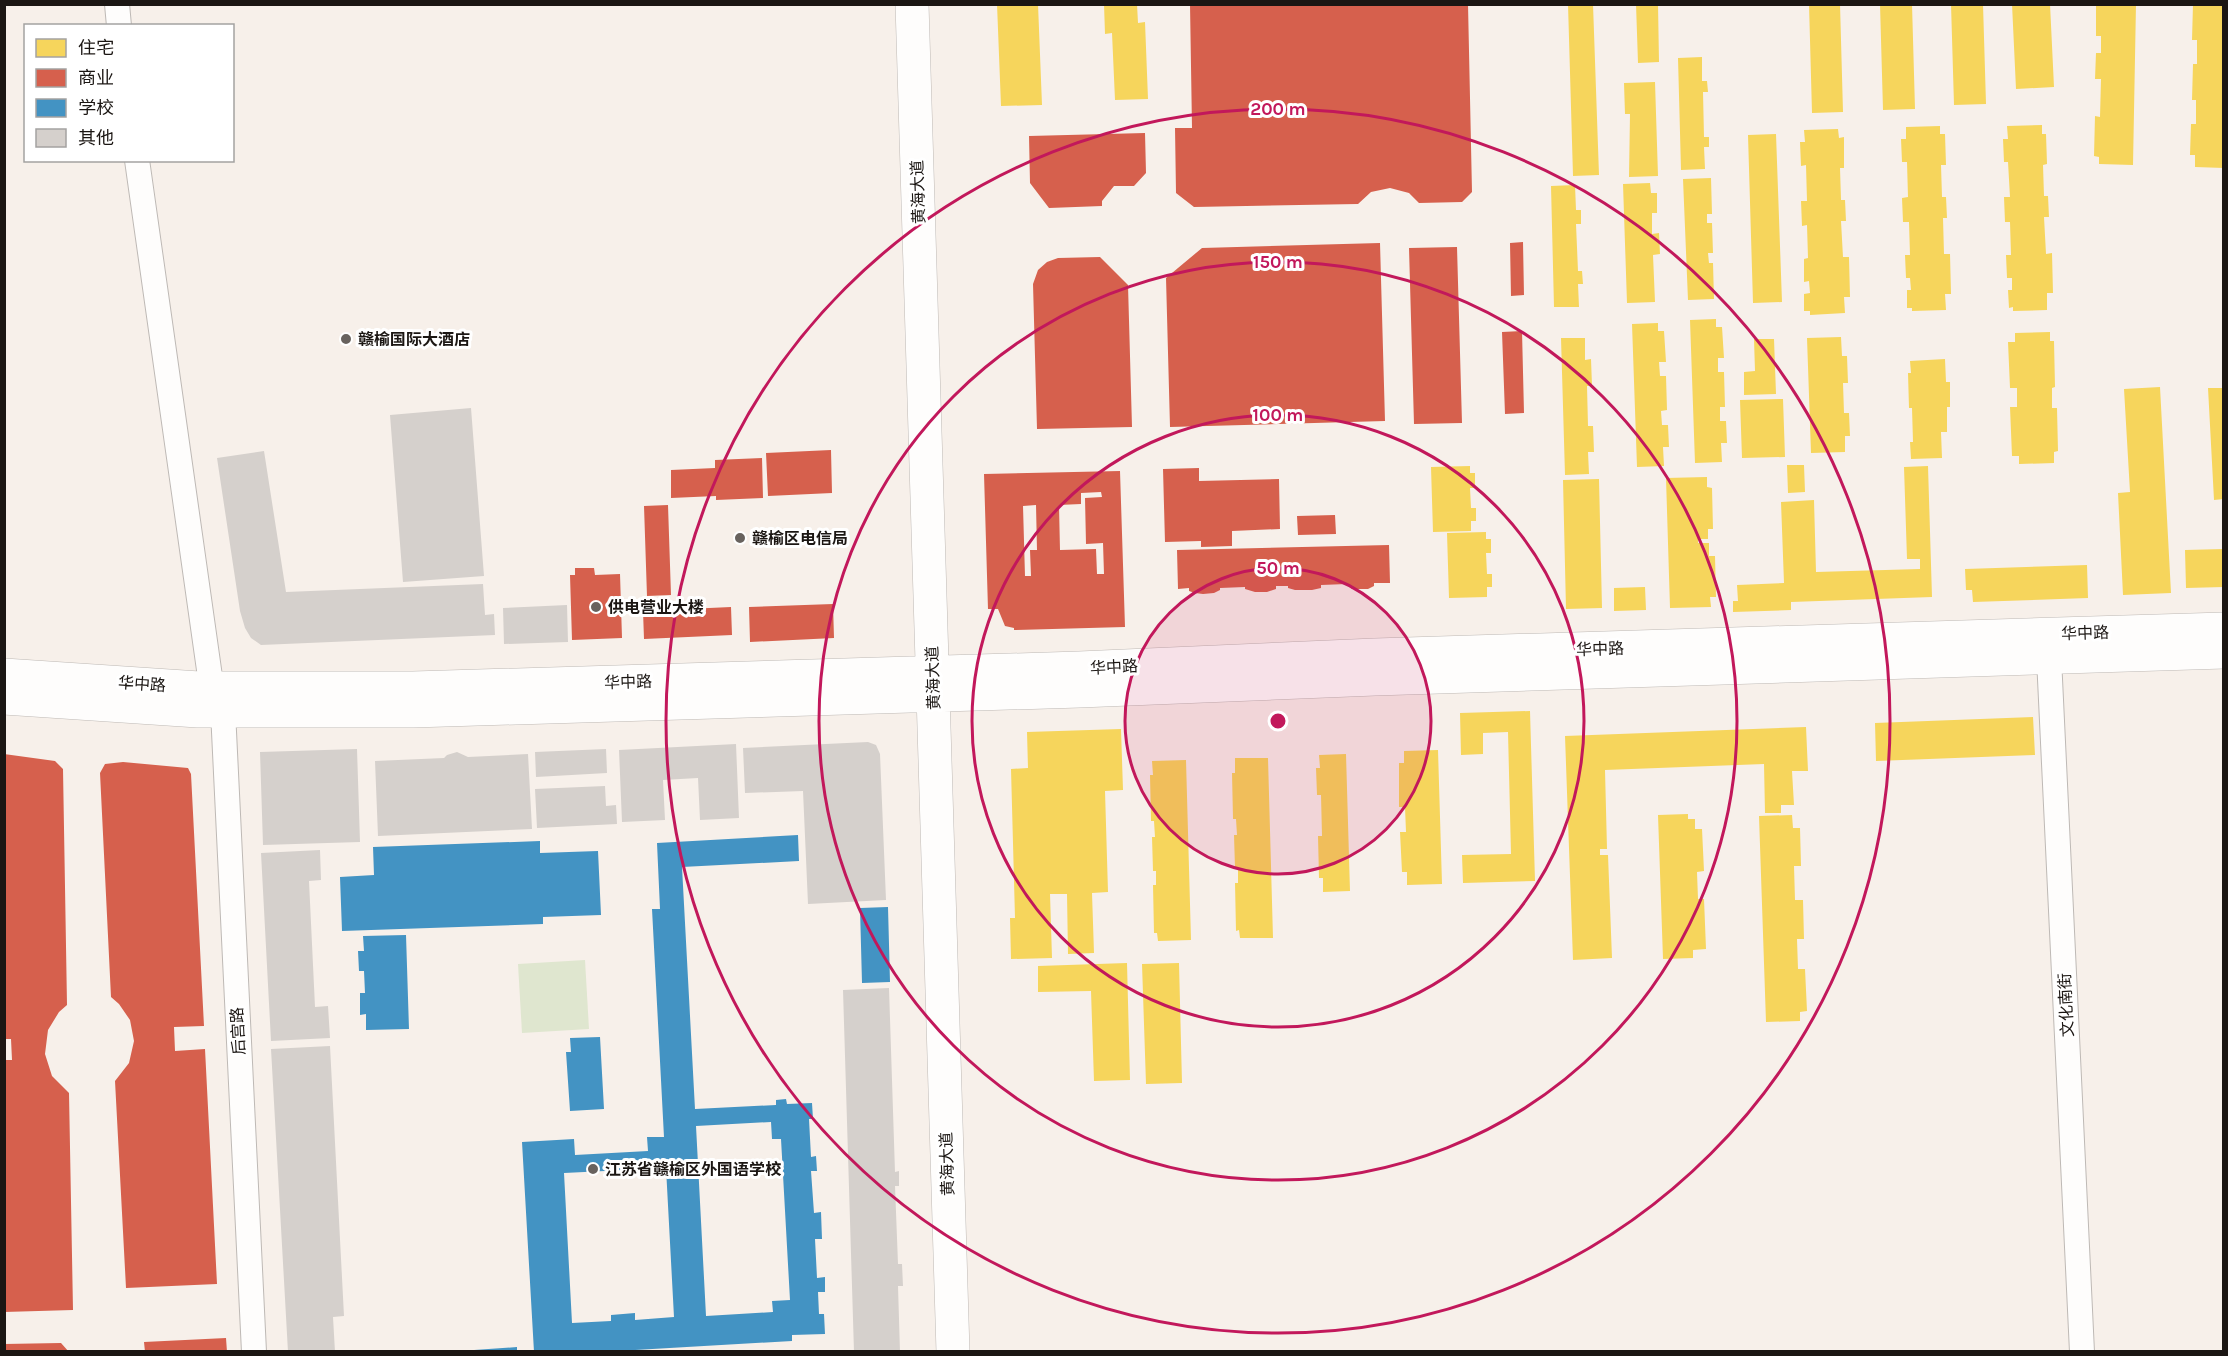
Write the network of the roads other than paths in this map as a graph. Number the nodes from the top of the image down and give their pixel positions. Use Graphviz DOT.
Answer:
graph roads {
  1 [pos="117,4"];
  2 [pos="912,4"];
  3 [pos="934,4"];
  4 [pos="119,24"];
  5 [pos="137,162"];
  6 [pos="2223,629"];
  7 [pos="2223,652"];
  8 [pos="2049,658"];
  9 [pos="4,675"];
  10 [pos="944,684"];
  11 [pos="4,698"];
  12 [pos="216,703"];
  13 [pos="254,1352"];
  14 [pos="953,1352"];
  15 [pos="975,1352"];
  16 [pos="2082,1352"];
  1 -- 4 [label="street"];
  2 -- 10 [label="main road, 黄海大道"];
  3 -- 10 [label="main road, 黄海大道"];
  5 -- 12 [label="street, 后宫路"];
  6 -- 10 [label="main road, 华中路"];
  7 -- 8 [label="main road, 华中路"];
  8 -- 10 [label="main road, 华中路"];
  8 -- 16 [label="street, 文化南街"];
  9 -- 12 [label="main road, 华中路"];
  10 -- 12 [label="main road, 华中路"];
  10 -- 14 [label="main road, 黄海大道"];
  10 -- 15 [label="main road, 黄海大道"];
  11 -- 12 [label="main road, 华中路"];
  12 -- 13 [label="street, 后宫路"];
}
